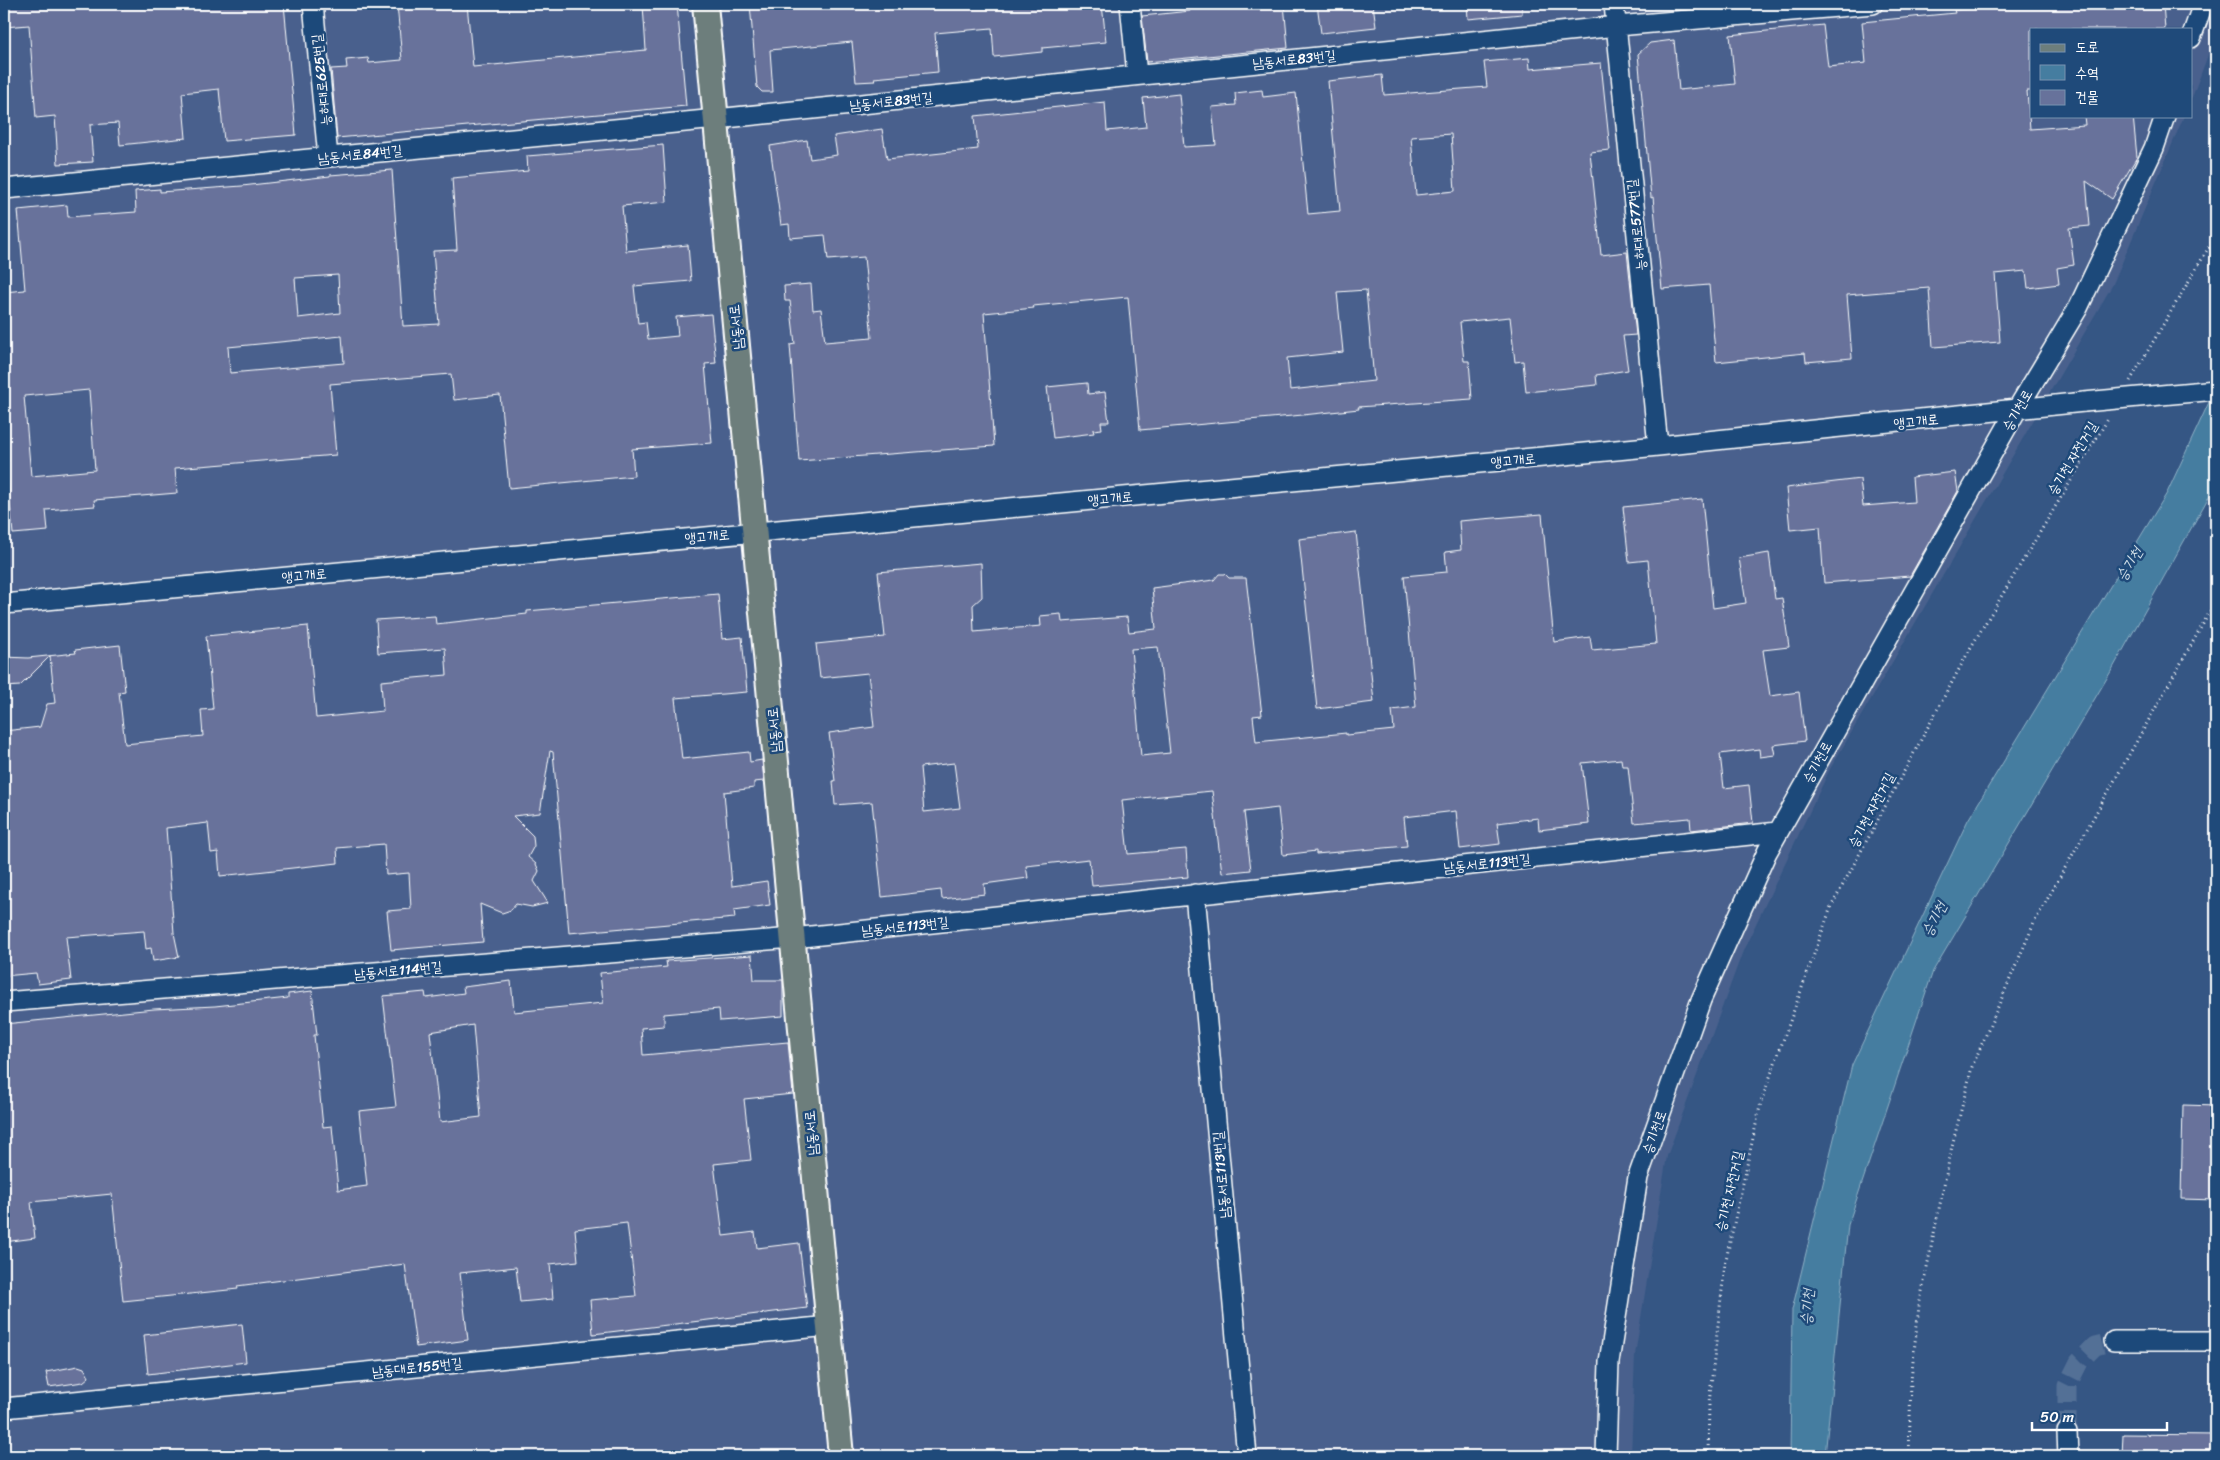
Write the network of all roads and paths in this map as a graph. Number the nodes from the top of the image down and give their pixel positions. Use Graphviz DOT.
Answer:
graph roads {
  1 [pos="313,4"];
  2 [pos="705,4"];
  3 [pos="1130,4"];
  4 [pos="1614,4"];
  5 [pos="1873,4"];
  6 [pos="2203,4"];
  7 [pos="1617,26"];
  8 [pos="2192,35"];
  9 [pos="1137,75"];
  10 [pos="2164,118"];
  11 [pos="716,119"];
  12 [pos="328,157"];
  13 [pos="4,188"];
  14 [pos="2216,235"];
  15 [pos="2127,386"];
  16 [pos="2216,390"];
  17 [pos="2016,411"];
  18 [pos="2112,412"];
  19 [pos="1658,446"];
  20 [pos="756,532"];
  21 [pos="2216,601"];
  22 [pos="4,604"];
  23 [pos="1778,832"];
  24 [pos="1196,894"];
  25 [pos="793,938"];
  26 [pos="4,1002"];
  27 [pos="829,1326"];
  28 [pos="2114,1341"];
  29 [pos="2216,1341"];
  30 [pos="4,1408"];
  31 [pos="2067,1432"];
  32 [pos="842,1456"];
  33 [pos="1247,1456"];
  34 [pos="1606,1456"];
  35 [pos="1708,1456"];
  36 [pos="1909,1456"];
  37 [pos="2068,1456"];
  1 -- 12 [label="street, 능허대로625번길"];
  2 -- 11 [label="main road, 남동서로"];
  3 -- 9 [label="street"];
  4 -- 7 [label="street, 능허대로577번길"];
  5 -- 7 [label="street, 남동서로83번길"];
  6 -- 8 [label="street"];
  7 -- 9 [label="street, 남동서로83번길"];
  7 -- 19 [label="street, 능허대로577번길"];
  9 -- 11 [label="street, 남동서로83번길"];
  10 -- 17 [label="street, 승기천로"];
  11 -- 12 [label="street, 남동서로84번길"];
  11 -- 20 [label="main road, 남동서로"];
  12 -- 13 [label="street, 남동서로84번길"];
  14 -- 15 [label="path"];
  16 -- 17 [label="street, 앵고개로, bridge"];
  17 -- 19 [label="street, 앵고개로"];
  17 -- 23 [label="street, 승기천로"];
  18 -- 35 [label="path, 승기천 자전거길"];
  19 -- 20 [label="street, 앵고개로"];
  20 -- 22 [label="street, 앵고개로"];
  20 -- 25 [label="main road, 남동서로"];
  21 -- 36 [label="path"];
  23 -- 24 [label="street, 남동서로113번길"];
  23 -- 34 [label="street, 승기천로"];
  24 -- 25 [label="street, 남동서로113번길"];
  24 -- 33 [label="street, 남동서로113번길"];
  25 -- 26 [label="street, 남동서로114번길"];
  25 -- 27 [label="main road, 남동서로"];
  27 -- 30 [label="street, 남동대로155번길"];
  27 -- 32 [label="main road, 남동서로"];
  28 -- 29 [label="street"];
  31 -- 37 [label="street"];
}
